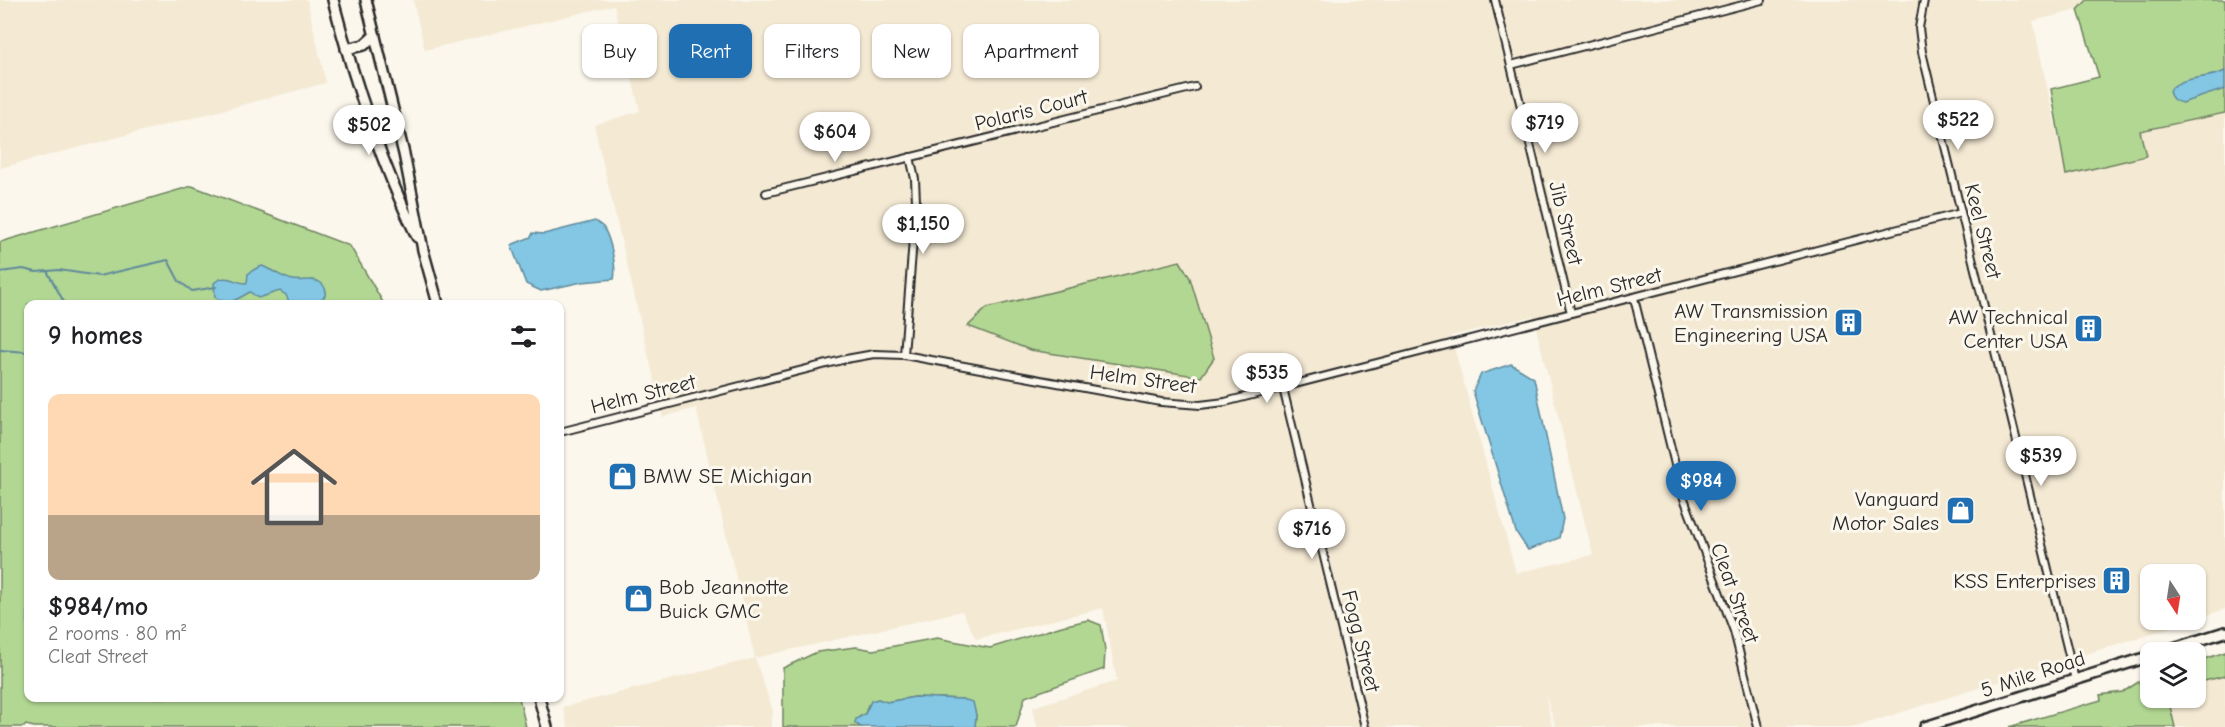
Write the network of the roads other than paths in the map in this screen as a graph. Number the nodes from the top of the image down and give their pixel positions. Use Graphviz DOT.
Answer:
graph roads {
  1 [pos="333,0"];
  2 [pos="366,0"];
  3 [pos="1495,0"];
  4 [pos="1762,0"];
  5 [pos="1924,0"];
  6 [pos="375,35"];
  7 [pos="346,49"];
  8 [pos="1511,65"];
  9 [pos="1195,87"];
  10 [pos="910,157"];
  11 [pos="766,193"];
  12 [pos="1961,213"];
  13 [pos="423,250"];
  14 [pos="1634,297"];
  15 [pos="437,300"];
  16 [pos="1572,314"];
  17 [pos="904,355"];
  18 [pos="1283,388"];
  19 [pos="564,431"];
  20 [pos="2225,632"];
  21 [pos="2193,642"];
  22 [pos="2140,659"];
  23 [pos="2075,680"];
  24 [pos="540,702"];
  25 [pos="547,727"];
  26 [pos="1365,727"];
  27 [pos="1758,727"];
  28 [pos="1925,727"];
  1 -- 7 [label="main road"];
  2 -- 6 [label="main road"];
  3 -- 8 [label="street, Jib Street"];
  4 -- 8 [label="street"];
  5 -- 12 [label="street, Keel Street"];
  6 -- 7 [label="main road"];
  6 -- 13 [label="main road"];
  7 -- 13 [label="main road"];
  8 -- 16 [label="street, Jib Street"];
  9 -- 10 [label="street, Polaris Court"];
  10 -- 11 [label="street, Polaris Court"];
  10 -- 17 [label="street"];
  12 -- 14 [label="street, Helm Street"];
  12 -- 23 [label="street, Keel Street"];
  13 -- 15 [label="main road"];
  14 -- 16 [label="street, Helm Street"];
  14 -- 27 [label="street, Cleat Street"];
  16 -- 18 [label="street, Helm Street"];
  17 -- 18 [label="street, Helm Street"];
  17 -- 19 [label="street, Helm Street"];
  18 -- 26 [label="street, Fogg Street"];
  20 -- 21 [label="main road"];
  22 -- 23 [label="main road, 5 Mile Road"];
  23 -- 28 [label="main road, 5 Mile Road"];
  24 -- 25 [label="main road"];
}
